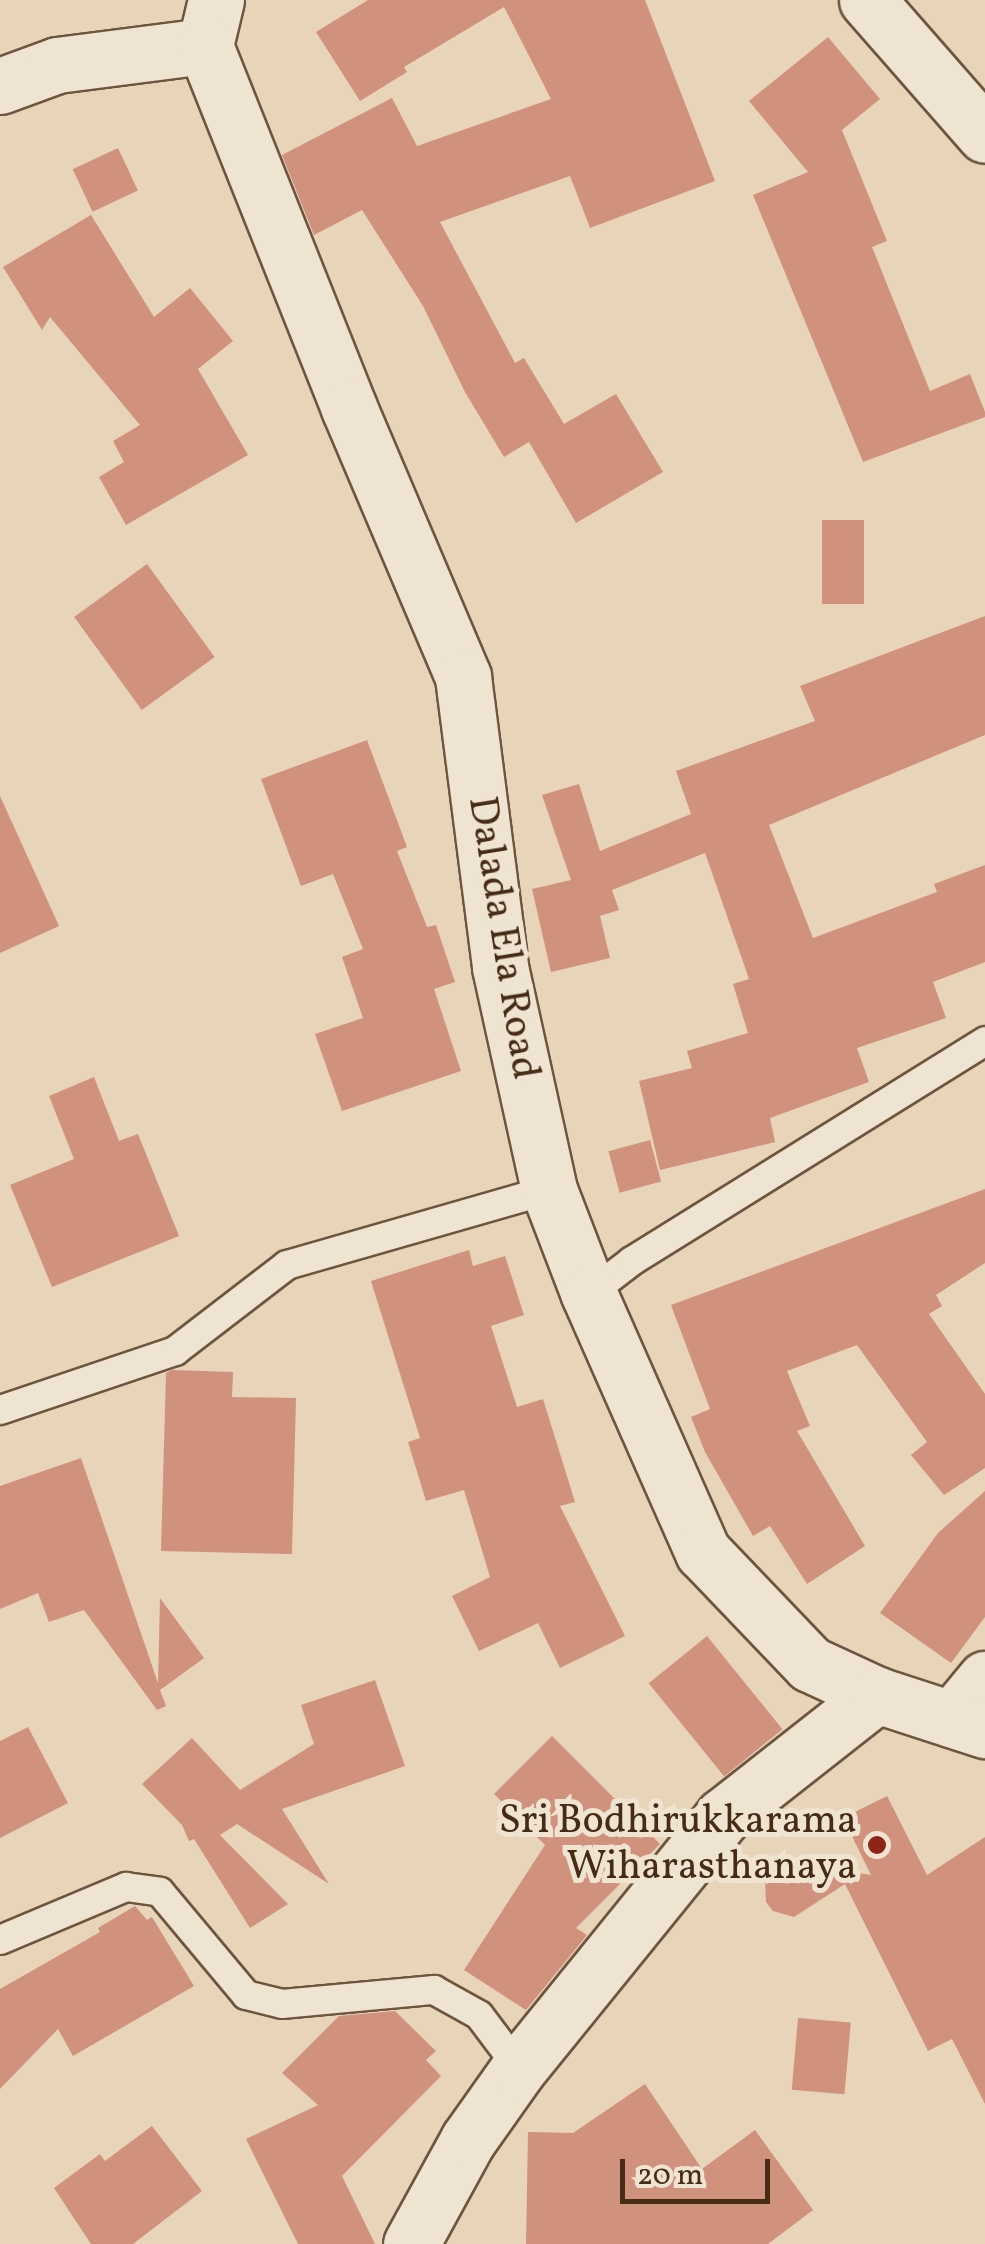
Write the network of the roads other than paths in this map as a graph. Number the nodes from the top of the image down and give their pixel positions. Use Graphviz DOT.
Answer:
graph roads {
  1 [pos="867,0"];
  2 [pos="211,23"];
  3 [pos="0,86"];
  4 [pos="985,135"];
  5 [pos="985,1041"];
  6 [pos="549,1190"];
  7 [pos="588,1294"];
  8 [pos="0,1410"];
  9 [pos="877,1695"];
  10 [pos="974,1709"];
  11 [pos="0,1940"];
  12 [pos="520,2068"];
  13 [pos="411,2244"];
  1 -- 4 [label="street"];
  2 -- 3 [label="street"];
  2 -- 6 [label="street, Dalada Ela Road"];
  5 -- 7 [label="lane"];
  6 -- 7 [label="street, Dalada Ela Road"];
  6 -- 8 [label="lane"];
  7 -- 9 [label="street, Dalada Ela Road"];
  9 -- 10 [label="street, Dalada Ela Road"];
  9 -- 12 [label="street"];
  11 -- 12 [label="lane"];
  12 -- 13 [label="street"];
}
